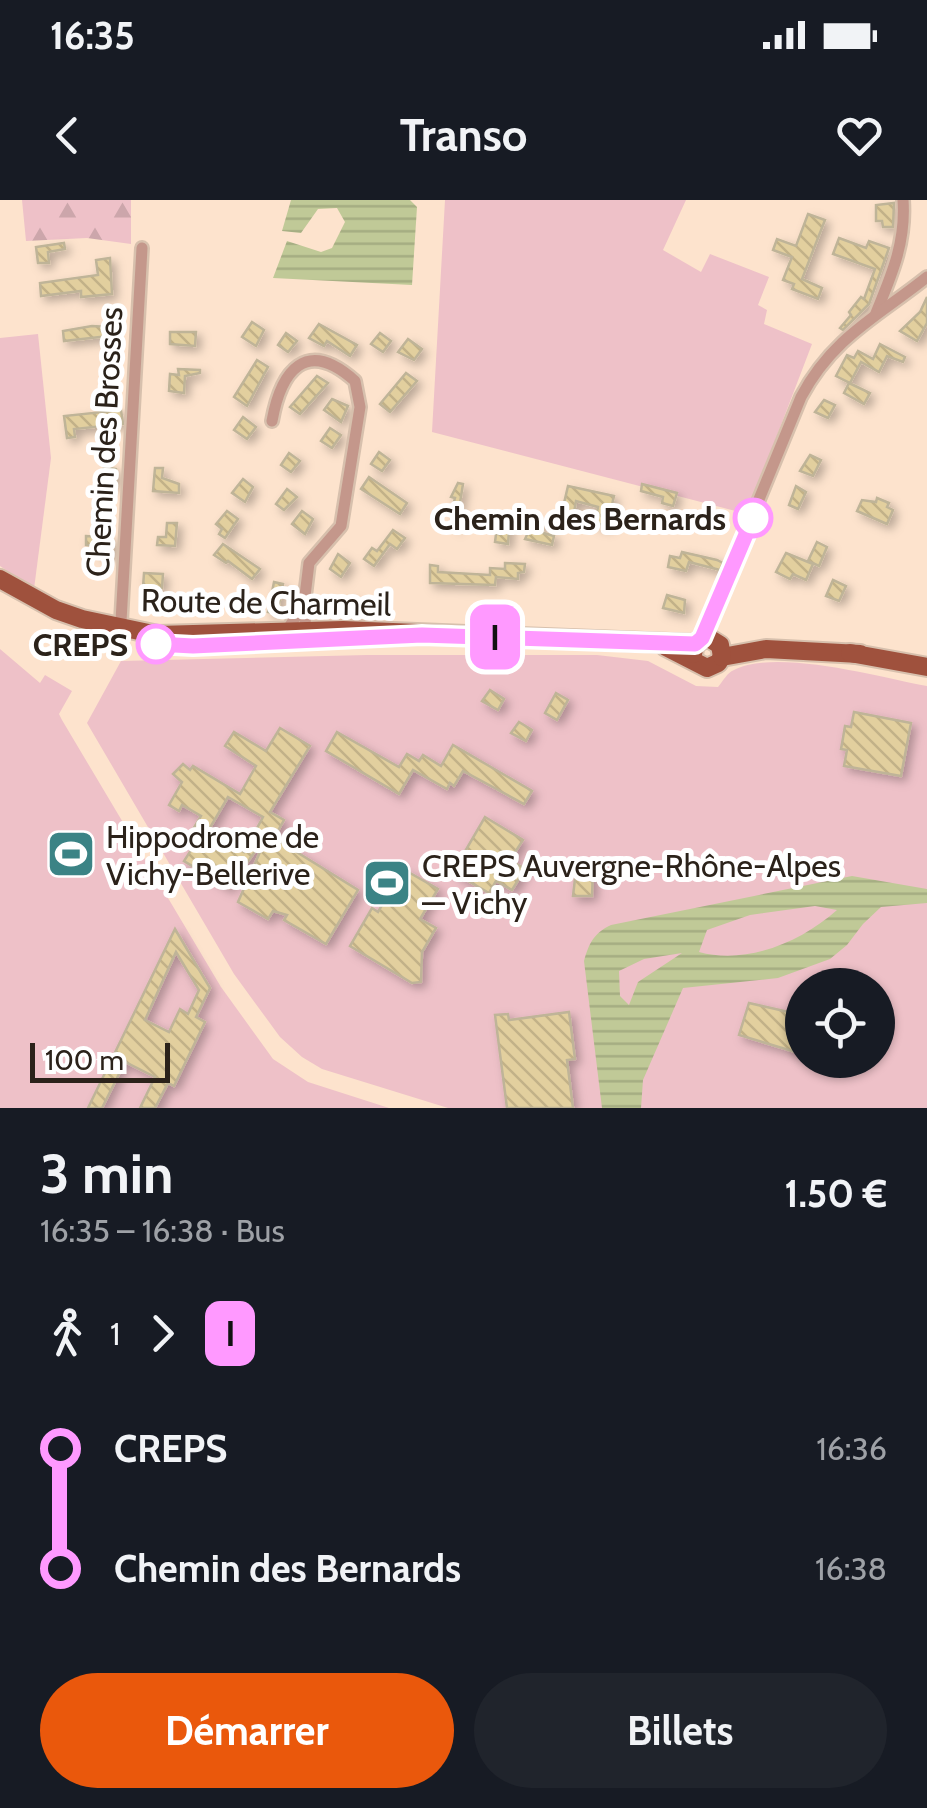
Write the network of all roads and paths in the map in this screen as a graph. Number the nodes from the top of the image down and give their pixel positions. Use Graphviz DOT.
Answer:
graph roads {
  1 [pos="903,200"];
  2 [pos="142,248"];
  3 [pos="927,277"];
  4 [pos="886,289"];
  5 [pos="901,298"];
  6 [pos="876,312"];
  7 [pos="272,421"];
  8 [pos="0,579"];
  9 [pos="0,590"];
  10 [pos="304,604"];
  11 [pos="121,634"];
  12 [pos="301,635"];
  13 [pos="707,647"];
  14 [pos="927,667"];
  1 -- 4 [label="street"];
  2 -- 11 [label="street, Chemin des Brosses"];
  3 -- 5 [label="street"];
  4 -- 5 [label="street"];
  4 -- 6 [label="street"];
  5 -- 6 [label="street"];
  6 -- 13 [label="street"];
  7 -- 10 [label="street"];
  8 -- 11 [label="main road, Route de Charmeil"];
  9 -- 11 [label="main road, Route de Charmeil"];
  10 -- 12 [label="street"];
  10 -- 12 [label="street"];
  11 -- 12 [label="main road, Route de Charmeil"];
  11 -- 12 [label="main road, Route de Charmeil"];
  12 -- 13 [label="main road, Route de Charmeil"];
  13 -- 14 [label="main road"];
}
